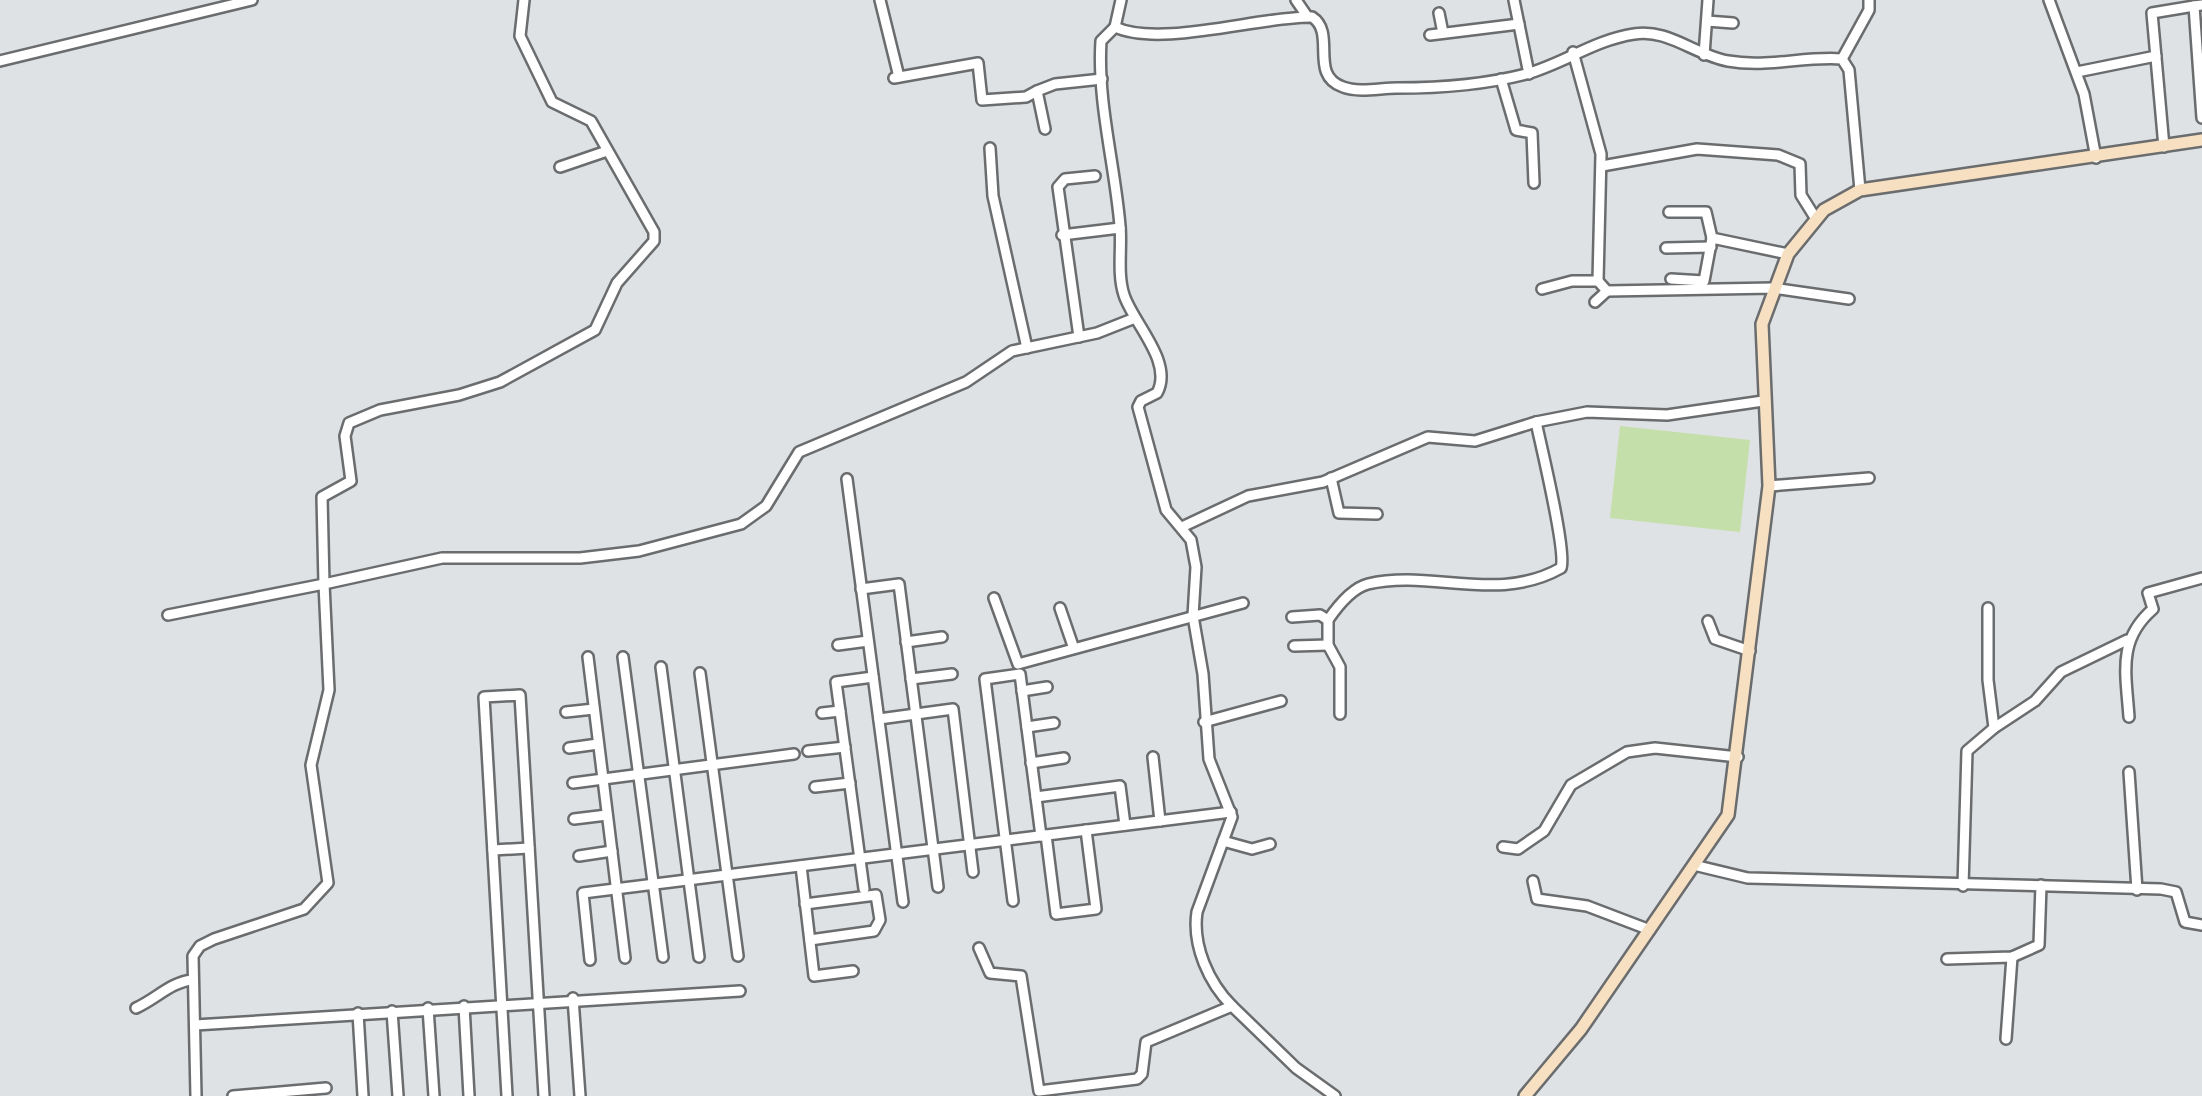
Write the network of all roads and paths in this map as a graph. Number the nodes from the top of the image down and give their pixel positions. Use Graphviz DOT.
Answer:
graph roads {
  1 [pos="252,0"];
  2 [pos="524,0"];
  3 [pos="880,0"];
  4 [pos="1120,0"];
  5 [pos="1296,0"];
  6 [pos="1514,0"];
  7 [pos="1708,0"];
  8 [pos="1869,0"];
  9 [pos="2049,0"];
  10 [pos="2198,6"];
  11 [pos="1439,12"];
  12 [pos="1307,16"];
  13 [pos="1707,20"];
  14 [pos="1734,22"];
  15 [pos="1519,24"];
  16 [pos="1114,26"];
  17 [pos="1443,34"];
  18 [pos="1430,35"];
  19 [pos="1573,52"];
  20 [pos="1704,56"];
  21 [pos="2156,56"];
  22 [pos="1842,59"];
  23 [pos="0,60"];
  24 [pos="2078,72"];
  25 [pos="1529,74"];
  26 [pos="1102,79"];
  27 [pos="1501,80"];
  28 [pos="1037,92"];
  29 [pos="2202,118"];
  30 [pos="1045,129"];
  31 [pos="2202,140"];
  32 [pos="2164,147"];
  33 [pos="990,148"];
  34 [pos="607,151"];
  35 [pos="2096,158"];
  36 [pos="1602,166"];
  37 [pos="560,168"];
  38 [pos="1095,176"];
  39 [pos="1534,183"];
  40 [pos="1860,190"];
  41 [pos="1669,212"];
  42 [pos="1816,219"];
  43 [pos="1120,228"];
  44 [pos="1062,235"];
  45 [pos="1712,242"];
  46 [pos="1666,248"];
  47 [pos="1788,254"];
  48 [pos="1671,279"];
  49 [pos="1598,281"];
  50 [pos="1773,288"];
  51 [pos="1542,289"];
  52 [pos="1607,291"];
  53 [pos="1849,299"];
  54 [pos="1595,302"];
  55 [pos="1135,318"];
  56 [pos="1079,337"];
  57 [pos="1028,348"];
  58 [pos="1763,401"];
  59 [pos="1536,422"];
  60 [pos="1331,478"];
  61 [pos="1869,478"];
  62 [pos="847,479"];
  63 [pos="1769,486"];
  64 [pos="1378,514"];
  65 [pos="1184,526"];
  66 [pos="2202,578"];
  67 [pos="324,584"];
  68 [pos="861,588"];
  69 [pos="994,598"];
  70 [pos="1244,602"];
  71 [pos="1060,608"];
  72 [pos="1988,608"];
  73 [pos="168,616"];
  74 [pos="1193,616"];
  75 [pos="1292,617"];
  76 [pos="1328,620"];
  77 [pos="1708,621"];
  78 [pos="942,637"];
  79 [pos="2127,640"];
  80 [pos="868,641"];
  81 [pos="906,642"];
  82 [pos="838,645"];
  83 [pos="1328,645"];
  84 [pos="1073,646"];
  85 [pos="1294,646"];
  86 [pos="1750,651"];
  87 [pos="588,657"];
  88 [pos="623,657"];
  89 [pos="661,666"];
  90 [pos="700,673"];
  91 [pos="952,674"];
  92 [pos="873,677"];
  93 [pos="911,679"];
  94 [pos="1047,688"];
  95 [pos="1022,691"];
  96 [pos="1281,701"];
  97 [pos="594,708"];
  98 [pos="840,711"];
  99 [pos="566,712"];
  100 [pos="822,713"];
  101 [pos="916,714"];
  102 [pos="1340,714"];
  103 [pos="2129,717"];
  104 [pos="879,720"];
  105 [pos="1054,722"];
  106 [pos="1204,722"];
  107 [pos="1026,727"];
  108 [pos="1994,728"];
  109 [pos="598,744"];
  110 [pos="845,747"];
  111 [pos="569,748"];
  112 [pos="808,751"];
  113 [pos="794,754"];
  114 [pos="1738,757"];
  115 [pos="1064,758"];
  116 [pos="1153,758"];
  117 [pos="1031,763"];
  118 [pos="712,765"];
  119 [pos="675,770"];
  120 [pos="2129,772"];
  121 [pos="639,775"];
  122 [pos="603,780"];
  123 [pos="850,782"];
  124 [pos="572,784"];
  125 [pos="815,787"];
  126 [pos="1036,798"];
  127 [pos="1232,812"];
  128 [pos="607,815"];
  129 [pos="574,820"];
  130 [pos="1160,821"];
  131 [pos="1125,826"];
  132 [pos="1086,830"];
  133 [pos="1043,836"];
  134 [pos="1006,840"];
  135 [pos="1223,841"];
  136 [pos="1270,844"];
  137 [pos="970,845"];
  138 [pos="1503,847"];
  139 [pos="529,848"];
  140 [pos="934,849"];
  141 [pos="493,850"];
  142 [pos="612,851"];
  143 [pos="896,854"];
  144 [pos="579,856"];
  145 [pos="860,858"];
  146 [pos="1694,865"];
  147 [pos="801,866"];
  148 [pos="973,872"];
  149 [pos="727,875"];
  150 [pos="689,880"];
  151 [pos="1534,881"];
  152 [pos="653,884"];
  153 [pos="2040,885"];
  154 [pos="1964,886"];
  155 [pos="938,887"];
  156 [pos="616,888"];
  157 [pos="864,889"];
  158 [pos="2137,890"];
  159 [pos="1013,901"];
  160 [pos="903,902"];
  161 [pos="806,904"];
  162 [pos="2202,925"];
  163 [pos="1650,930"];
  164 [pos="810,940"];
  165 [pos="979,948"];
  166 [pos="738,956"];
  167 [pos="663,957"];
  168 [pos="699,957"];
  169 [pos="2012,957"];
  170 [pos="625,958"];
  171 [pos="1947,959"];
  172 [pos="590,960"];
  173 [pos="853,971"];
  174 [pos="192,980"];
  175 [pos="740,992"];
  176 [pos="573,998"];
  177 [pos="538,1001"];
  178 [pos="502,1004"];
  179 [pos="464,1006"];
  180 [pos="1232,1006"];
  181 [pos="136,1008"];
  182 [pos="428,1008"];
  183 [pos="392,1011"];
  184 [pos="358,1014"];
  185 [pos="195,1024"];
  186 [pos="2006,1038"];
  187 [pos="326,1088"];
  188 [pos="1054,1094"];
  189 [pos="196,1096"];
  190 [pos="232,1096"];
  191 [pos="363,1096"];
  192 [pos="398,1096"];
  193 [pos="434,1096"];
  194 [pos="469,1096"];
  195 [pos="508,1096"];
  196 [pos="544,1096"];
  197 [pos="580,1096"];
  198 [pos="1335,1096"];
  199 [pos="1525,1096"];
  1 -- 23 [label="street"];
  2 -- 34 [label="street"];
  3 -- 28 [label="street"];
  4 -- 16 [label="street"];
  5 -- 12 [label="street"];
  6 -- 15 [label="street"];
  7 -- 13 [label="street"];
  8 -- 22 [label="street"];
  9 -- 24 [label="street"];
  10 -- 21 [label="street"];
  10 -- 29 [label="street"];
  11 -- 17 [label="street"];
  12 -- 16 [label="street"];
  12 -- 27 [label="street"];
  13 -- 14 [label="street"];
  13 -- 20 [label="street"];
  15 -- 17 [label="street"];
  15 -- 25 [label="street"];
  16 -- 26 [label="street"];
  17 -- 18 [label="street"];
  19 -- 20 [label="street"];
  19 -- 25 [label="street"];
  19 -- 36 [label="street"];
  20 -- 22 [label="street"];
  21 -- 24 [label="street"];
  21 -- 32 [label="street"];
  22 -- 40 [label="street"];
  24 -- 35 [label="street"];
  25 -- 27 [label="street"];
  26 -- 28 [label="street"];
  26 -- 43 [label="street"];
  27 -- 39 [label="street"];
  28 -- 30 [label="street"];
  31 -- 32 [label="street"];
  32 -- 35 [label="street"];
  33 -- 57 [label="street"];
  34 -- 37 [label="street"];
  34 -- 67 [label="street"];
  35 -- 40 [label="street"];
  36 -- 42 [label="street"];
  36 -- 49 [label="street"];
  38 -- 44 [label="street"];
  40 -- 42 [label="street"];
  41 -- 45 [label="street"];
  42 -- 47 [label="street"];
  43 -- 44 [label="street"];
  43 -- 55 [label="street"];
  44 -- 56 [label="street"];
  45 -- 46 [label="street"];
  45 -- 47 [label="street"];
  45 -- 48 [label="street"];
  47 -- 50 [label="street"];
  49 -- 51 [label="street"];
  49 -- 52 [label="street"];
  50 -- 52 [label="street"];
  50 -- 53 [label="street"];
  50 -- 58 [label="street"];
  52 -- 54 [label="street"];
  55 -- 56 [label="street"];
  55 -- 65 [label="street"];
  56 -- 57 [label="street"];
  57 -- 67 [label="street"];
  58 -- 59 [label="street"];
  58 -- 63 [label="street"];
  59 -- 60 [label="street"];
  59 -- 76 [label="street"];
  60 -- 64 [label="street"];
  60 -- 65 [label="street"];
  61 -- 63 [label="street"];
  62 -- 68 [label="street"];
  63 -- 86 [label="street"];
  65 -- 74 [label="street"];
  66 -- 79 [label="street"];
  67 -- 73 [label="street"];
  67 -- 174 [label="street"];
  68 -- 80 [label="street"];
  68 -- 81 [label="street"];
  69 -- 84 [label="street"];
  70 -- 74 [label="street"];
  71 -- 84 [label="street"];
  72 -- 108 [label="street"];
  74 -- 84 [label="street"];
  74 -- 106 [label="street"];
  75 -- 76 [label="street"];
  76 -- 83 [label="street"];
  77 -- 86 [label="street"];
  78 -- 81 [label="street"];
  79 -- 103 [label="street"];
  79 -- 108 [label="street"];
  80 -- 82 [label="street"];
  80 -- 92 [label="street"];
  81 -- 93 [label="street"];
  83 -- 85 [label="street"];
  83 -- 102 [label="street"];
  86 -- 114 [label="street"];
  87 -- 97 [label="street"];
  88 -- 121 [label="street"];
  89 -- 119 [label="street"];
  90 -- 118 [label="street"];
  91 -- 93 [label="street"];
  92 -- 98 [label="street"];
  92 -- 104 [label="street"];
  93 -- 101 [label="street"];
  94 -- 95 [label="street"];
  95 -- 107 [label="street"];
  95 -- 134 [label="street"];
  96 -- 106 [label="street"];
  97 -- 99 [label="street"];
  97 -- 109 [label="street"];
  98 -- 100 [label="street"];
  98 -- 110 [label="street"];
  101 -- 104 [label="street"];
  101 -- 137 [label="street"];
  101 -- 140 [label="street"];
  104 -- 143 [label="street"];
  105 -- 107 [label="street"];
  106 -- 127 [label="street"];
  107 -- 117 [label="street"];
  108 -- 154 [label="street"];
  109 -- 111 [label="street"];
  109 -- 122 [label="street"];
  110 -- 112 [label="street"];
  110 -- 123 [label="street"];
  113 -- 118 [label="street"];
  114 -- 138 [label="street"];
  114 -- 146 [label="street"];
  115 -- 117 [label="street"];
  116 -- 130 [label="street"];
  117 -- 126 [label="street"];
  118 -- 119 [label="street"];
  118 -- 149 [label="street"];
  119 -- 121 [label="street"];
  119 -- 150 [label="street"];
  120 -- 158 [label="street"];
  121 -- 122 [label="street"];
  121 -- 152 [label="street"];
  122 -- 124 [label="street"];
  122 -- 128 [label="street"];
  123 -- 125 [label="street"];
  123 -- 145 [label="street"];
  126 -- 131 [label="street"];
  126 -- 133 [label="street"];
  127 -- 130 [label="street"];
  127 -- 135 [label="street"];
  128 -- 129 [label="street"];
  128 -- 142 [label="street"];
  130 -- 131 [label="street"];
  131 -- 132 [label="street"];
  132 -- 133 [label="street"];
  132 -- 133 [label="street"];
  133 -- 134 [label="street"];
  134 -- 137 [label="street"];
  134 -- 159 [label="street"];
  135 -- 136 [label="street"];
  135 -- 180 [label="street"];
  137 -- 140 [label="street"];
  137 -- 148 [label="street"];
  139 -- 141 [label="street"];
  139 -- 141 [label="street"];
  139 -- 177 [label="street"];
  140 -- 143 [label="street"];
  140 -- 155 [label="street"];
  141 -- 178 [label="street"];
  142 -- 144 [label="street"];
  142 -- 156 [label="street"];
  143 -- 145 [label="street"];
  143 -- 160 [label="street"];
  145 -- 147 [label="street"];
  145 -- 157 [label="street"];
  146 -- 154 [label="street"];
  146 -- 163 [label="street"];
  147 -- 149 [label="street"];
  147 -- 161 [label="street"];
  149 -- 150 [label="street"];
  149 -- 166 [label="street"];
  150 -- 152 [label="street"];
  150 -- 168 [label="street"];
  151 -- 163 [label="street"];
  152 -- 156 [label="street"];
  152 -- 167 [label="street"];
  153 -- 154 [label="street"];
  153 -- 158 [label="street"];
  153 -- 169 [label="street"];
  156 -- 170 [label="street"];
  156 -- 172 [label="street"];
  158 -- 162 [label="street"];
  161 -- 164 [label="street"];
  161 -- 164 [label="street"];
  163 -- 199 [label="street"];
  164 -- 173 [label="street"];
  165 -- 188 [label="street"];
  169 -- 171 [label="street"];
  169 -- 186 [label="street"];
  174 -- 181 [label="street"];
  174 -- 185 [label="street"];
  175 -- 176 [label="street"];
  176 -- 177 [label="street"];
  176 -- 197 [label="street"];
  177 -- 178 [label="street"];
  177 -- 196 [label="street"];
  178 -- 179 [label="street"];
  178 -- 195 [label="street"];
  179 -- 182 [label="street"];
  179 -- 194 [label="street"];
  180 -- 188 [label="street"];
  180 -- 198 [label="street"];
  182 -- 183 [label="street"];
  182 -- 193 [label="street"];
  183 -- 184 [label="street"];
  183 -- 192 [label="street"];
  184 -- 185 [label="street"];
  184 -- 191 [label="street"];
  185 -- 189 [label="street"];
  187 -- 190 [label="street"];
}
